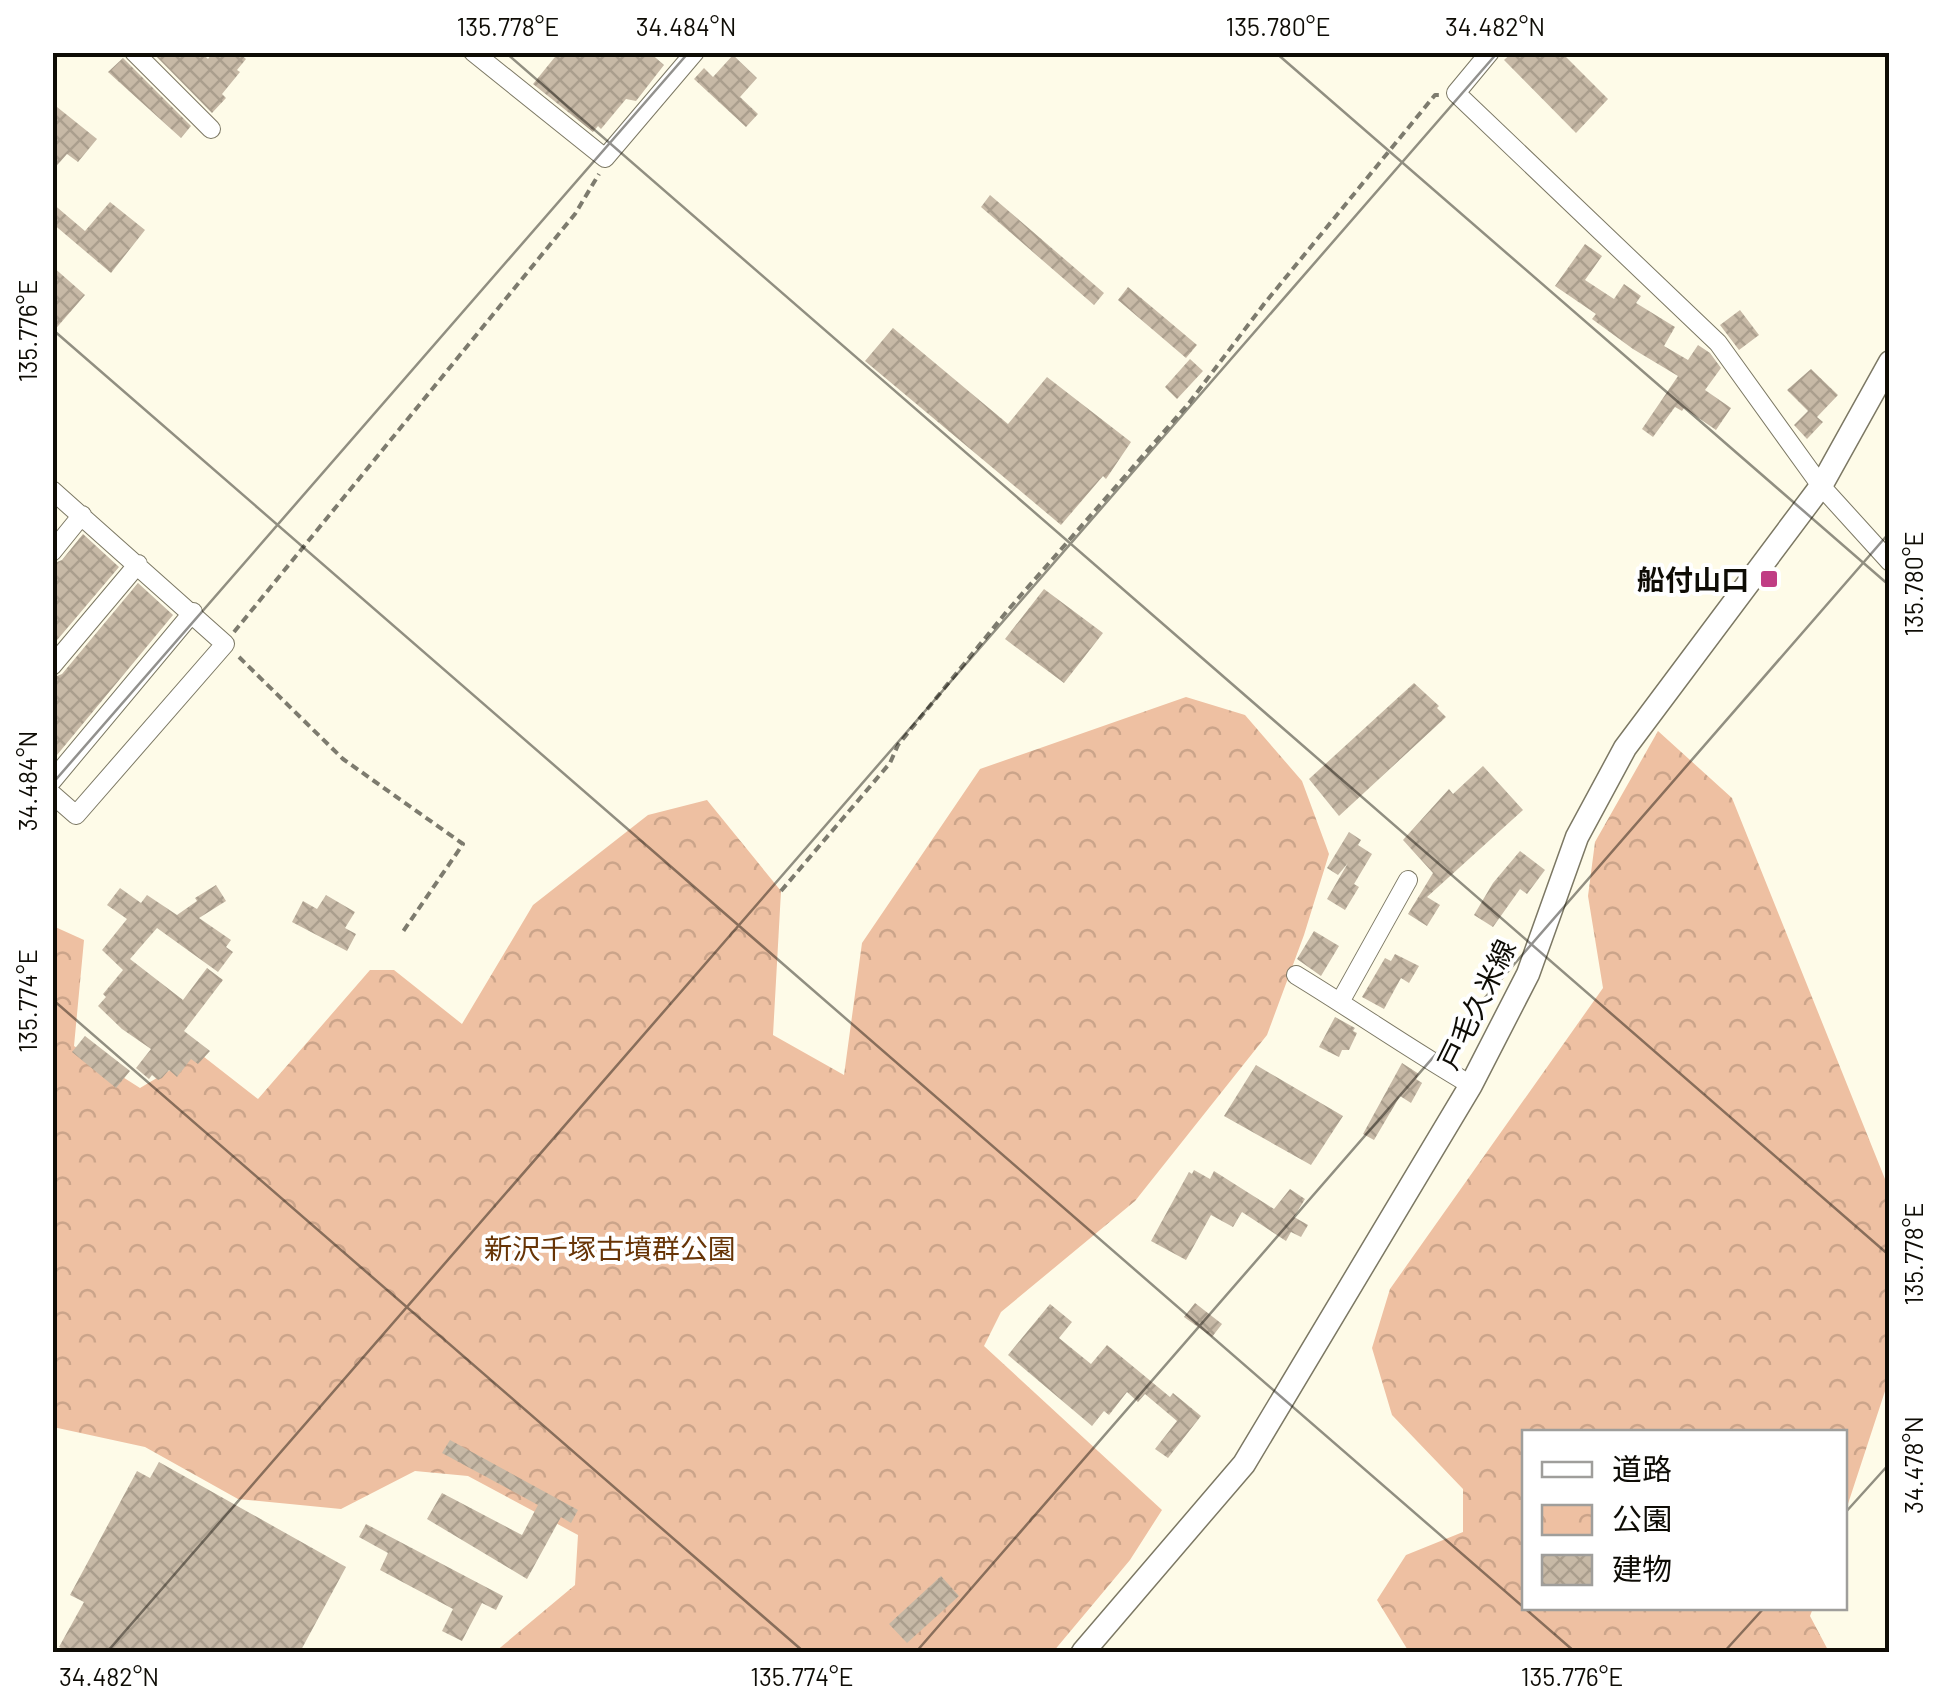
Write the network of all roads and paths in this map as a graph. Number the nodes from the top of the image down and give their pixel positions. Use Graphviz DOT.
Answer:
graph roads {
  1 [pos="134,52"];
  2 [pos="473,52"];
  3 [pos="695,52"];
  4 [pos="1490,52"];
  5 [pos="1456,93"];
  6 [pos="211,130"];
  7 [pos="605,158"];
  8 [pos="1890,362"];
  9 [pos="1821,486"];
  10 [pos="52,490"];
  11 [pos="82,515"];
  12 [pos="52,552"];
  13 [pos="1890,562"];
  14 [pos="138,564"];
  15 [pos="193,612"];
  16 [pos="225,644"];
  17 [pos="52,666"];
  18 [pos="52,781"];
  19 [pos="52,794"];
  20 [pos="1408,880"];
  21 [pos="781,891"];
  22 [pos="402,932"];
  23 [pos="1296,975"];
  24 [pos="1340,1002"];
  25 [pos="1471,1085"];
  26 [pos="1083,1652"];
  1 -- 6 [label="street"];
  2 -- 7 [label="street"];
  3 -- 7 [label="street"];
  4 -- 5 [label="street"];
  5 -- 9 [label="street"];
  5 -- 21 [label="path"];
  7 -- 16 [label="path"];
  8 -- 9 [label="main road, 戸毛久米線"];
  9 -- 13 [label="street"];
  9 -- 25 [label="main road, 戸毛久米線"];
  10 -- 11 [label="street"];
  11 -- 12 [label="street"];
  11 -- 14 [label="street"];
  14 -- 15 [label="street"];
  14 -- 17 [label="street"];
  15 -- 16 [label="street"];
  15 -- 18 [label="street"];
  16 -- 19 [label="street"];
  16 -- 22 [label="path"];
  20 -- 24 [label="street"];
  23 -- 24 [label="street"];
  24 -- 25 [label="street"];
  25 -- 26 [label="main road, 戸毛久米線"];
}
